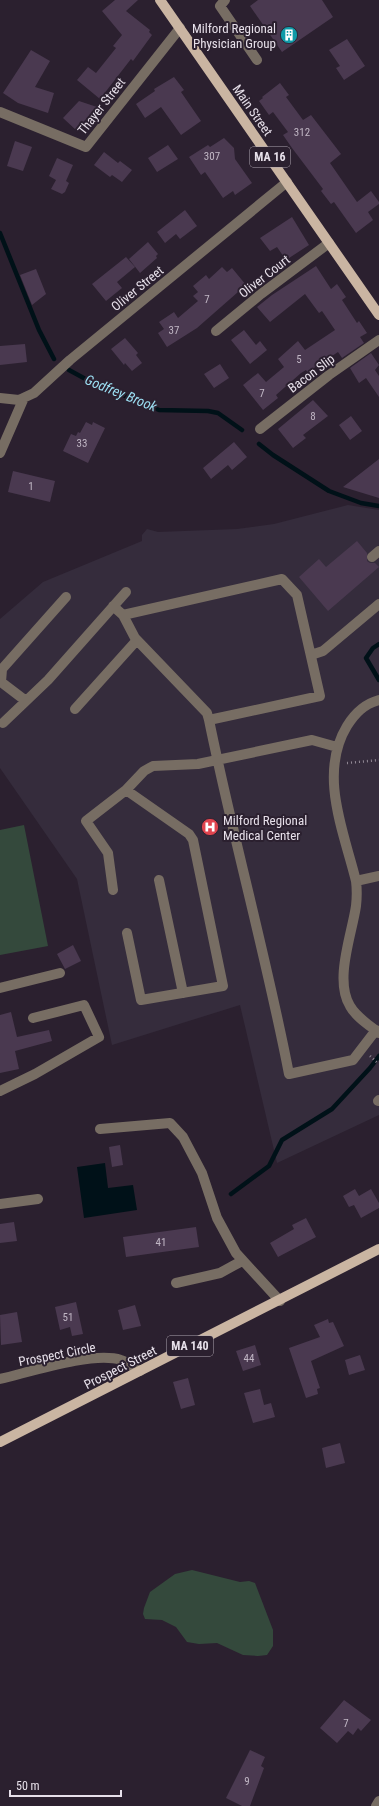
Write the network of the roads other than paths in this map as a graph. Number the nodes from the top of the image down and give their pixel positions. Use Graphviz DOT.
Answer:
graph roads {
  1 [pos="226,0"];
  2 [pos="163,1"];
  3 [pos="180,28"];
  4 [pos="257,60"];
  5 [pos="0,112"];
  6 [pos="287,182"];
  7 [pos="329,243"];
  8 [pos="379,315"];
  9 [pos="216,331"];
  10 [pos="379,340"];
  11 [pos="0,398"];
  12 [pos="23,400"];
  13 [pos="260,429"];
  14 [pos="0,453"];
  15 [pos="126,592"];
  16 [pos="66,597"];
  17 [pos="379,604"];
  18 [pos="113,606"];
  19 [pos="123,615"];
  20 [pos="137,640"];
  21 [pos="311,655"];
  22 [pos="1,682"];
  23 [pos="379,700"];
  24 [pos="26,701"];
  25 [pos="75,709"];
  26 [pos="210,720"];
  27 [pos="3,723"];
  28 [pos="337,747"];
  29 [pos="218,761"];
  30 [pos="126,790"];
  31 [pos="379,876"];
  32 [pos="159,880"];
  33 [pos="356,881"];
  34 [pos="113,890"];
  35 [pos="127,933"];
  36 [pos="60,973"];
  37 [pos="0,988"];
  38 [pos="183,993"];
  39 [pos="33,1018"];
  40 [pos="377,1032"];
  41 [pos="0,1091"];
  42 [pos="100,1129"];
  43 [pos="38,1198"];
  44 [pos="0,1204"];
  45 [pos="379,1248"];
  46 [pos="242,1261"];
  47 [pos="176,1283"];
  48 [pos="280,1301"];
  49 [pos="140,1371"];
  50 [pos="0,1379"];
  51 [pos="0,1442"];
  52 [pos="379,1801"];
  53 [pos="376,1806"];
  1 -- 4 [label="street"];
  2 -- 3 [label="main road, Main Street / MA 16"];
  3 -- 5 [label="street, Thayer Street"];
  3 -- 6 [label="main road, Main Street / MA 16"];
  6 -- 7 [label="main road, Main Street / MA 16"];
  6 -- 12 [label="street, Oliver Street"];
  7 -- 8 [label="main road, Main Street / MA 16"];
  7 -- 9 [label="street, Oliver Court"];
  10 -- 13 [label="street, Bacon Slip"];
  11 -- 12 [label="street"];
  12 -- 14 [label="street"];
  15 -- 18 [label="street"];
  16 -- 22 [label="street"];
  17 -- 21 [label="street"];
  18 -- 19 [label="street"];
  18 -- 24 [label="street"];
  19 -- 20 [label="street"];
  19 -- 21 [label="street"];
  20 -- 25 [label="street"];
  20 -- 26 [label="street"];
  21 -- 26 [label="street"];
  22 -- 24 [label="street"];
  23 -- 28 [label="street"];
  24 -- 27 [label="street"];
  26 -- 29 [label="street"];
  28 -- 29 [label="street"];
  28 -- 33 [label="street"];
  29 -- 30 [label="street"];
  29 -- 40 [label="street"];
  30 -- 34 [label="street"];
  30 -- 38 [label="street"];
  31 -- 33 [label="street"];
  32 -- 38 [label="street"];
  33 -- 40 [label="street"];
  35 -- 38 [label="street"];
  36 -- 37 [label="street"];
  39 -- 41 [label="street"];
  42 -- 46 [label="street"];
  43 -- 44 [label="street"];
  45 -- 48 [label="main road, Prospect Street / MA 140"];
  46 -- 47 [label="street"];
  46 -- 48 [label="street"];
  48 -- 49 [label="main road, Prospect Street / MA 140"];
  49 -- 50 [label="street, Prospect Circle"];
  49 -- 51 [label="main road, Prospect Street / MA 140"];
  52 -- 53 [label="street"];
}
